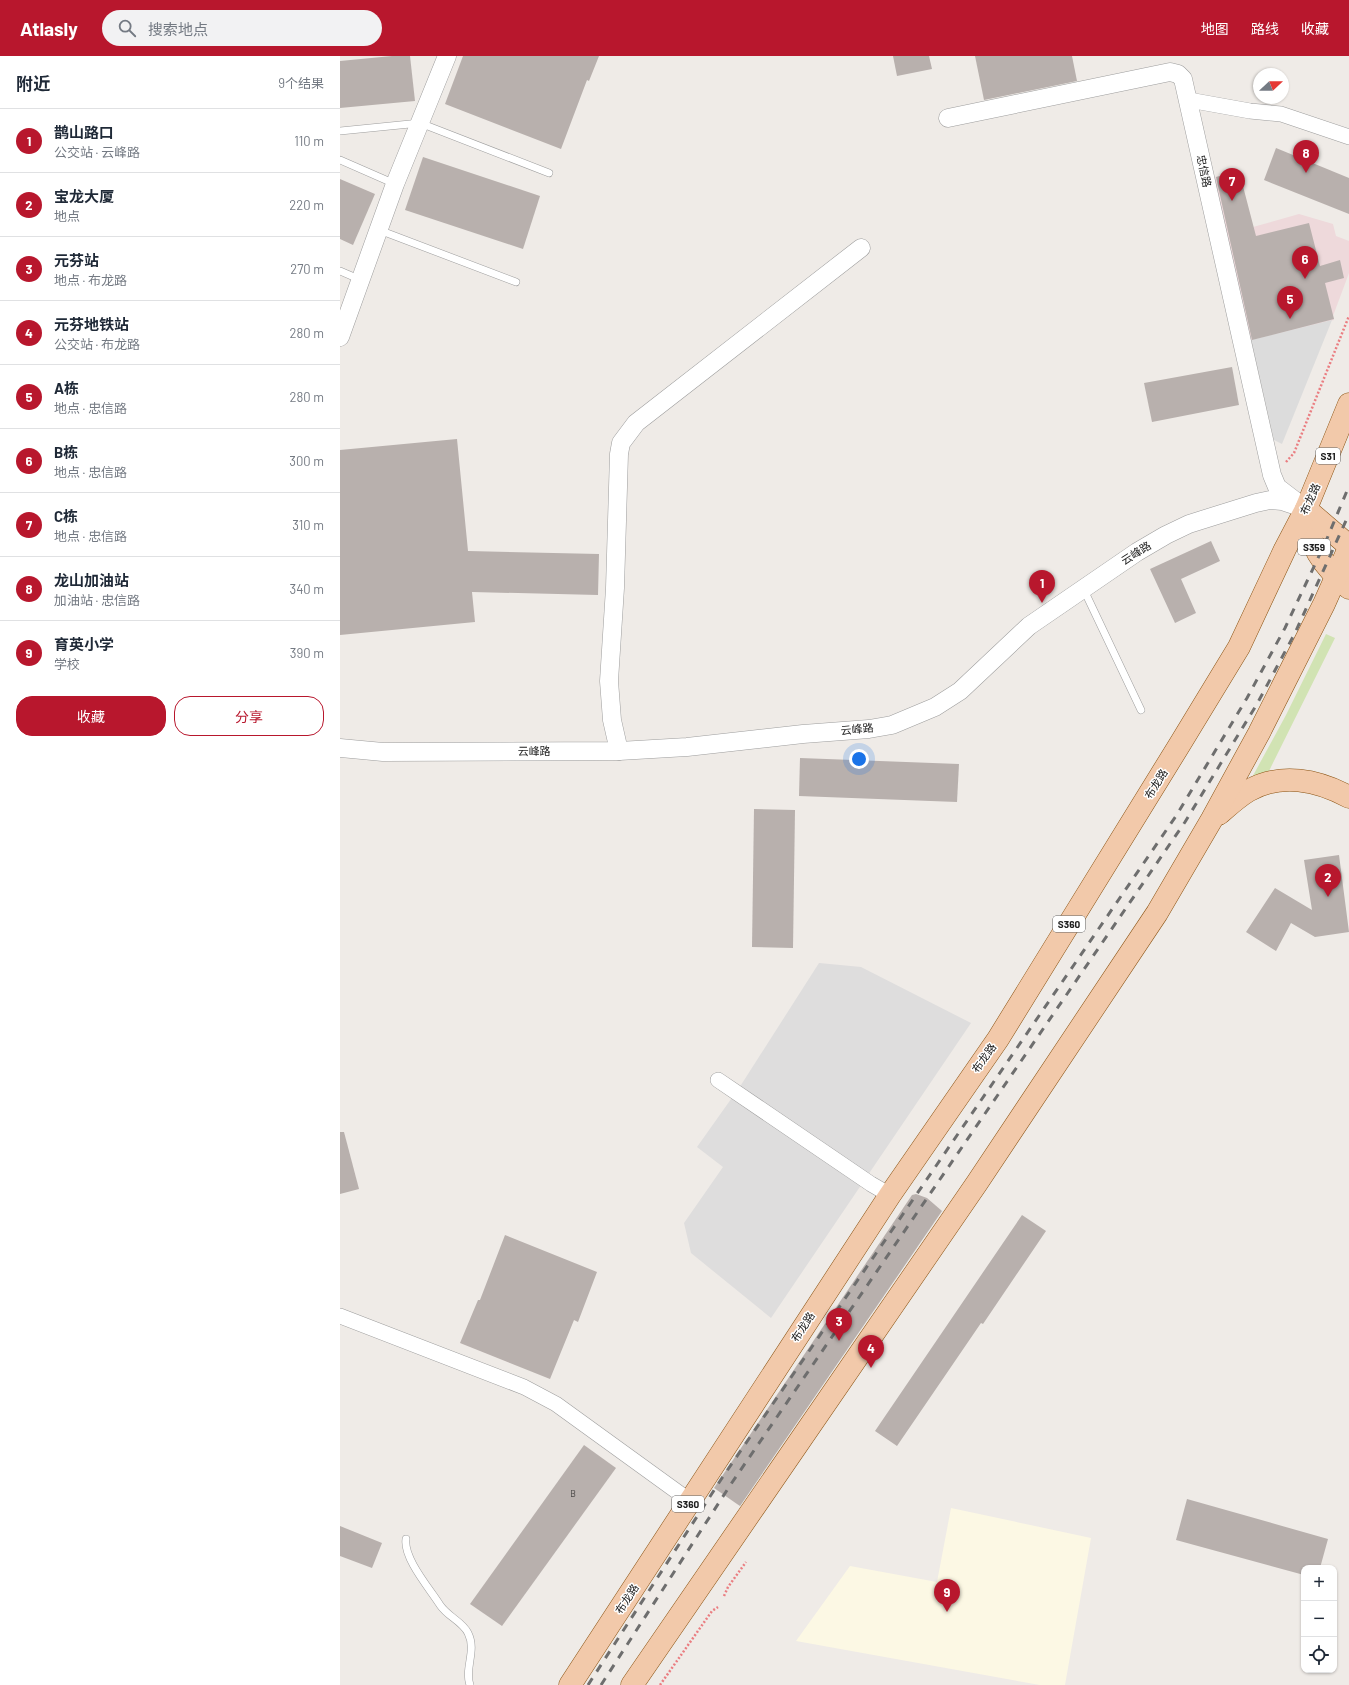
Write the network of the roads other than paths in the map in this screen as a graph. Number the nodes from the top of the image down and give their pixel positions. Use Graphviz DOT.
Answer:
graph roads {
  1 [pos="447,56"];
  2 [pos="1189,100"];
  3 [pos="948,118"];
  4 [pos="420,123"];
  5 [pos="340,131"];
  6 [pos="1349,137"];
  7 [pos="340,160"];
  8 [pos="549,173"];
  9 [pos="395,184"];
  10 [pos="379,230"];
  11 [pos="861,248"];
  12 [pos="340,271"];
  13 [pos="361,280"];
  14 [pos="516,282"];
  15 [pos="340,337"];
  16 [pos="1349,404"];
  17 [pos="1306,509"];
  18 [pos="1349,547"];
  19 [pos="1343,583"];
  20 [pos="1083,588"];
  21 [pos="1141,710"];
  22 [pos="340,748"];
  23 [pos="619,751"];
  24 [pos="1349,797"];
  25 [pos="1212,820"];
  26 [pos="718,1080"];
  27 [pos="890,1195"];
  28 [pos="340,1316"];
  29 [pos="690,1500"];
  30 [pos="406,1539"];
  31 [pos="470,1685"];
  32 [pos="570,1685"];
  33 [pos="632,1685"];
  1 -- 4 [label="street"];
  2 -- 3 [label="street, 忠信路"];
  2 -- 6 [label="street"];
  2 -- 17 [label="street, 忠信路"];
  4 -- 5 [label="lane"];
  4 -- 8 [label="lane"];
  4 -- 9 [label="street"];
  7 -- 9 [label="lane"];
  9 -- 10 [label="street"];
  10 -- 13 [label="street"];
  10 -- 14 [label="lane"];
  11 -- 23 [label="street"];
  12 -- 13 [label="lane"];
  13 -- 15 [label="street"];
  16 -- 17 [label="main road, 布龙路 / S31"];
  17 -- 18 [label="main road, S359"];
  17 -- 19 [label="main road, S359"];
  17 -- 20 [label="street, 云峰路"];
  17 -- 27 [label="main road, 布龙路 / S360"];
  18 -- 19 [label="main road"];
  19 -- 25 [label="main road"];
  20 -- 21 [label="lane"];
  20 -- 23 [label="street, 云峰路"];
  22 -- 23 [label="street, 云峰路"];
  24 -- 25 [label="main road"];
  25 -- 33 [label="main road"];
  26 -- 27 [label="street"];
  27 -- 29 [label="main road, 布龙路 / S360"];
  28 -- 29 [label="street"];
  29 -- 32 [label="main road, 布龙路 / S360"];
  30 -- 31 [label="lane"];
}
